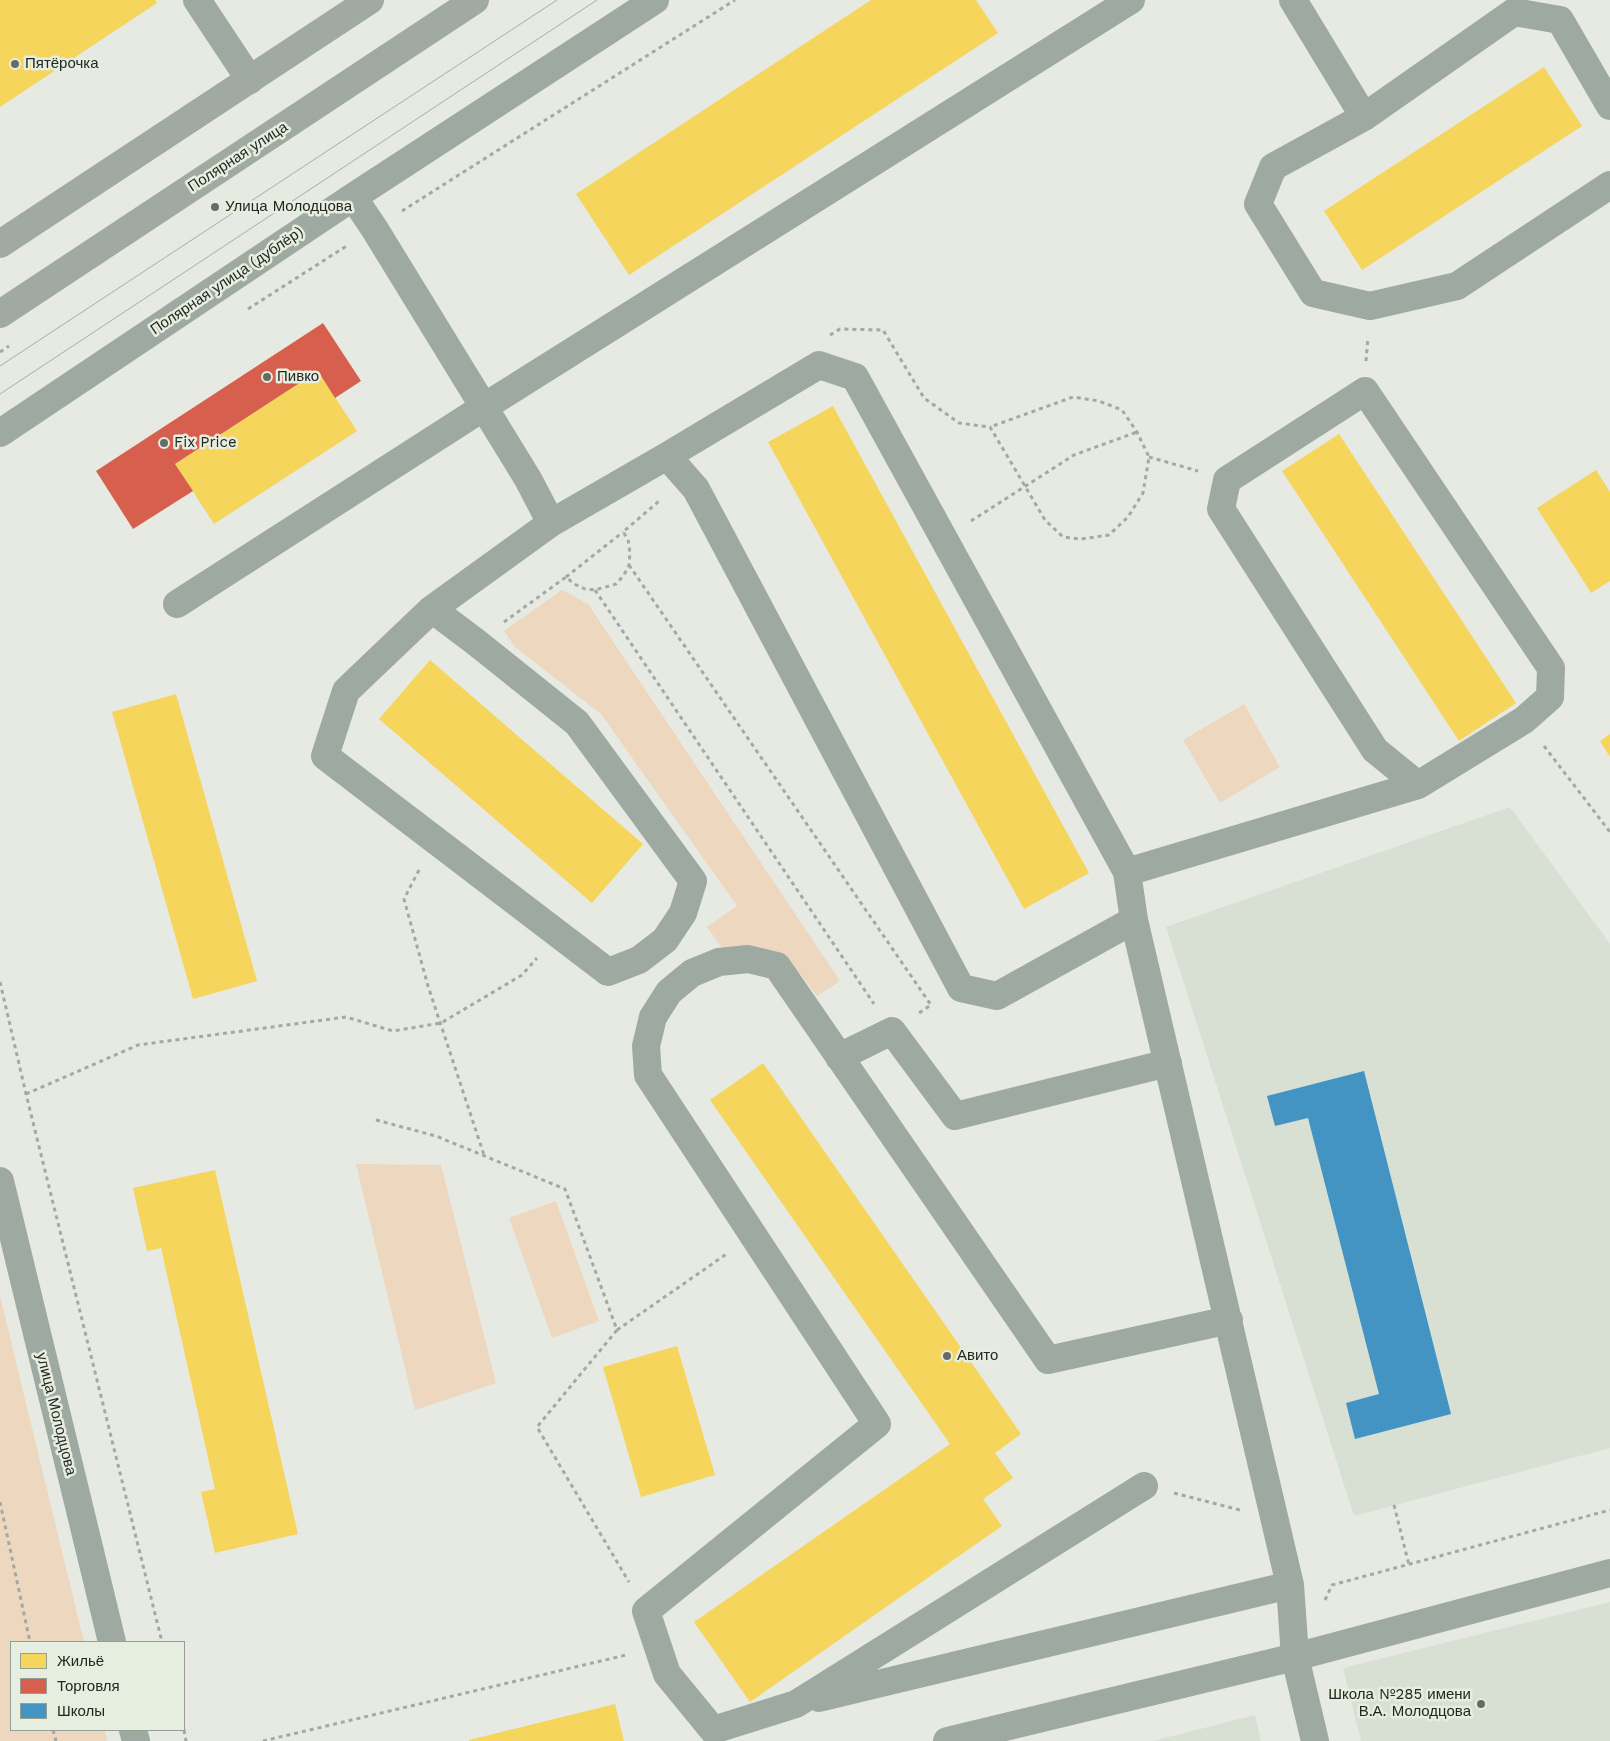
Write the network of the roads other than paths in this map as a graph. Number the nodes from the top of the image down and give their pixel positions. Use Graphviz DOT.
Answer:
graph roads {
  1 [pos="197,0"];
  2 [pos="370,0"];
  3 [pos="475,0"];
  4 [pos="656,0"];
  5 [pos="1131,0"];
  6 [pos="1293,0"];
  7 [pos="250,80"];
  8 [pos="1610,106"];
  9 [pos="1364,117"];
  10 [pos="1610,185"];
  11 [pos="353,197"];
  12 [pos="0,244"];
  13 [pos="0,314"];
  14 [pos="484,407"];
  15 [pos="0,433"];
  16 [pos="667,456"];
  17 [pos="551,522"];
  18 [pos="177,604"];
  19 [pos="432,609"];
  20 [pos="1418,785"];
  21 [pos="1127,872"];
  22 [pos="1134,920"];
  23 [pos="840,1057"];
  24 [pos="1168,1063"];
  25 [pos="0,1184"];
  26 [pos="1229,1320"];
  27 [pos="1144,1486"];
  28 [pos="1610,1573"];
  29 [pos="1290,1585"];
  30 [pos="112,1641"];
  31 [pos="1295,1656"];
  32 [pos="796,1704"];
  33 [pos="714,1736"];
  34 [pos="946,1741"];
  35 [pos="1315,1741"];
  1 -- 7 [label="street"];
  2 -- 7 [label="main road"];
  3 -- 13 [label="main road, Полярная улица"];
  4 -- 11 [label="street, Полярная улица (дублёр)"];
  5 -- 14 [label="street"];
  6 -- 9 [label="street"];
  7 -- 12 [label="main road"];
  8 -- 9 [label="street"];
  9 -- 10 [label="street"];
  11 -- 14 [label="street"];
  11 -- 15 [label="street, Полярная улица (дублёр)"];
  14 -- 17 [label="street"];
  14 -- 18 [label="street"];
  16 -- 17 [label="street"];
  16 -- 21 [label="street"];
  16 -- 22 [label="street"];
  17 -- 19 [label="street"];
  19 -- 19 [label="street"];
  20 -- 20 [label="street"];
  20 -- 21 [label="street"];
  21 -- 22 [label="street"];
  22 -- 24 [label="street"];
  23 -- 24 [label="street"];
  23 -- 26 [label="street"];
  23 -- 33 [label="street"];
  24 -- 26 [label="street"];
  25 -- 30 [label="street, улица Молодцова"];
  26 -- 29 [label="street"];
  27 -- 32 [label="street"];
  28 -- 31 [label="street"];
  29 -- 31 [label="street"];
  29 -- 32 [label="street"];
  31 -- 34 [label="street"];
  31 -- 35 [label="street"];
  32 -- 33 [label="street"];
}
